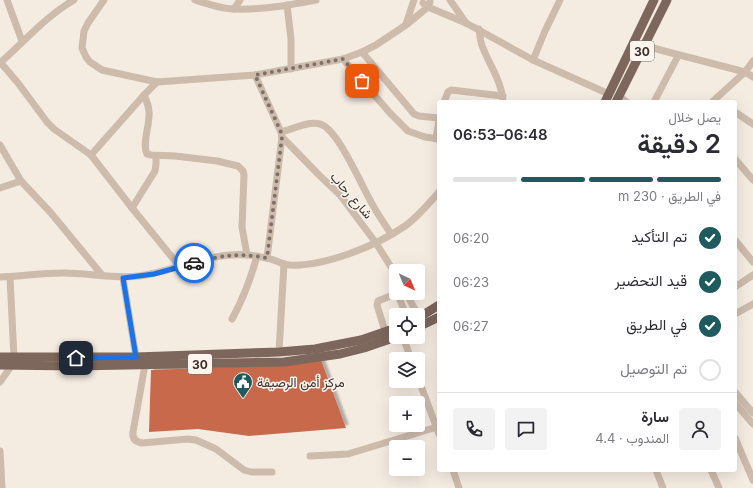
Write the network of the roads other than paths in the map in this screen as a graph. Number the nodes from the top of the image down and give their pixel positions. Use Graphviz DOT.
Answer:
graph roads {
  1 [pos="7,0"];
  2 [pos="74,0"];
  3 [pos="104,0"];
  4 [pos="195,0"];
  5 [pos="240,0"];
  6 [pos="316,0"];
  7 [pos="414,0"];
  8 [pos="450,0"];
  9 [pos="560,0"];
  10 [pos="654,0"];
  11 [pos="667,0"];
  12 [pos="428,3"];
  13 [pos="287,6"];
  14 [pos="234,9"];
  15 [pos="466,23"];
  16 [pos="406,24"];
  17 [pos="479,29"];
  18 [pos="22,41"];
  19 [pos="645,46"];
  20 [pos="362,52"];
  21 [pos="678,56"];
  22 [pos="343,59"];
  23 [pos="533,60"];
  24 [pos="753,61"];
  25 [pos="0,63"];
  26 [pos="291,69"];
  27 [pos="745,72"];
  28 [pos="255,75"];
  29 [pos="753,77"];
  30 [pos="157,82"];
  31 [pos="144,95"];
  32 [pos="607,98"];
  33 [pos="503,99"];
  34 [pos="618,99"];
  35 [pos="445,100"];
  36 [pos="655,100"];
  37 [pos="717,100"];
  38 [pos="737,113"];
  39 [pos="437,119"];
  40 [pos="753,124"];
  41 [pos="282,135"];
  42 [pos="437,139"];
  43 [pos="0,145"];
  44 [pos="91,156"];
  45 [pos="156,156"];
  46 [pos="737,161"];
  47 [pos="21,180"];
  48 [pos="753,180"];
  49 [pos="0,188"];
  50 [pos="437,194"];
  51 [pos="132,208"];
  52 [pos="391,234"];
  53 [pos="737,242"];
  54 [pos="376,243"];
  55 [pos="247,255"];
  56 [pos="257,256"];
  57 [pos="267,258"];
  58 [pos="752,260"];
  59 [pos="284,264"];
  60 [pos="389,264"];
  61 [pos="180,267"];
  62 [pos="102,275"];
  63 [pos="753,275"];
  64 [pos="0,277"];
  65 [pos="10,277"];
  66 [pos="123,278"];
  67 [pos="737,286"];
  68 [pos="753,304"];
  69 [pos="437,306"];
  70 [pos="403,308"];
  71 [pos="425,312"];
  72 [pos="737,313"];
  73 [pos="437,317"];
  74 [pos="232,318"];
  75 [pos="425,323"];
  76 [pos="389,331"];
  77 [pos="385,332"];
  78 [pos="389,339"];
  79 [pos="279,352"];
  80 [pos="136,357"];
  81 [pos="0,358"];
  82 [pos="241,358"];
  83 [pos="13,361"];
  84 [pos="76,362"];
  85 [pos="0,365"];
  86 [pos="145,365"];
  87 [pos="0,382"];
  88 [pos="422,388"];
  89 [pos="737,394"];
  90 [pos="737,405"];
  91 [pos="753,412"];
  92 [pos="753,424"];
  93 [pos="437,427"];
  94 [pos="437,430"];
  95 [pos="737,443"];
  96 [pos="0,451"];
  97 [pos="310,456"];
  98 [pos="272,472"];
  99 [pos="454,472"];
  100 [pos="657,472"];
  101 [pos="712,472"];
  102 [pos="753,480"];
  103 [pos="2,488"];
  104 [pos="459,488"];
  105 [pos="663,488"];
  106 [pos="719,488"];
  1 -- 18 [label="street"];
  2 -- 18 [label="street"];
  3 -- 30 [label="street"];
  4 -- 14 [label="street"];
  5 -- 14 [label="street"];
  6 -- 13 [label="street"];
  7 -- 12 [label="street"];
  7 -- 16 [label="street"];
  8 -- 15 [label="street"];
  9 -- 23 [label="street"];
  10 -- 32 [label="main road, 30"];
  11 -- 19 [label="main road, 30"];
  12 -- 15 [label="street"];
  12 -- 16 [label="street"];
  13 -- 14 [label="street"];
  13 -- 26 [label="street"];
  15 -- 17 [label="street"];
  16 -- 20 [label="street"];
  17 -- 23 [label="street"];
  17 -- 33 [label="street"];
  18 -- 25 [label="street"];
  19 -- 21 [label="street"];
  19 -- 34 [label="main road, 30"];
  20 -- 22 [label="street"];
  20 -- 39 [label="street"];
  21 -- 27 [label="street"];
  21 -- 36 [label="street"];
  22 -- 26 [label="street"];
  22 -- 42 [label="street"];
  23 -- 32 [label="street"];
  24 -- 27 [label="street"];
  25 -- 44 [label="street"];
  26 -- 28 [label="street"];
  27 -- 29 [label="street"];
  27 -- 37 [label="street"];
  28 -- 30 [label="street"];
  28 -- 41 [label="street"];
  30 -- 31 [label="street"];
  31 -- 44 [label="street"];
  31 -- 45 [label="street"];
  33 -- 35 [label="street"];
  38 -- 40 [label="street"];
  41 -- 52 [label="street"];
  41 -- 54 [label="street, شارع رحاب"];
  41 -- 57 [label="street"];
  43 -- 47 [label="street"];
  44 -- 51 [label="street"];
  45 -- 51 [label="street"];
  45 -- 55 [label="street"];
  46 -- 48 [label="street"];
  47 -- 49 [label="street"];
  47 -- 62 [label="street"];
  50 -- 52 [label="street"];
  51 -- 61 [label="street"];
  52 -- 54 [label="street"];
  53 -- 58 [label="street"];
  54 -- 59 [label="street"];
  54 -- 60 [label="street, شارع رحاب"];
  55 -- 56 [label="street"];
  55 -- 61 [label="street"];
  56 -- 57 [label="street"];
  56 -- 74 [label="street"];
  57 -- 59 [label="street"];
  59 -- 79 [label="street"];
  61 -- 66 [label="street"];
  62 -- 65 [label="street"];
  62 -- 66 [label="street"];
  63 -- 67 [label="street"];
  64 -- 65 [label="street"];
  65 -- 83 [label="street"];
  66 -- 80 [label="street"];
  68 -- 72 [label="street"];
  69 -- 71 [label="main road"];
  70 -- 77 [label="street"];
  73 -- 75 [label="main road"];
  76 -- 77 [label="main road, 30"];
  77 -- 79 [label="main road, 30"];
  78 -- 82 [label="main road, 30"];
  79 -- 82 [label="main road, 30"];
  80 -- 82 [label="main road, 30"];
  80 -- 84 [label="main road, 30"];
  81 -- 83 [label="main road, 30"];
  82 -- 86 [label="main road, 30"];
  83 -- 84 [label="main road, 30"];
  83 -- 85 [label="main road, 30"];
  83 -- 87 [label="street"];
  84 -- 86 [label="main road, 30"];
  86 -- 98 [label="street"];
  88 -- 93 [label="street"];
  89 -- 91 [label="street"];
  90 -- 92 [label="street"];
  94 -- 97 [label="street"];
  95 -- 102 [label="street"];
  96 -- 103 [label="street"];
  99 -- 104 [label="street"];
  100 -- 105 [label="street"];
  101 -- 106 [label="street"];
}
